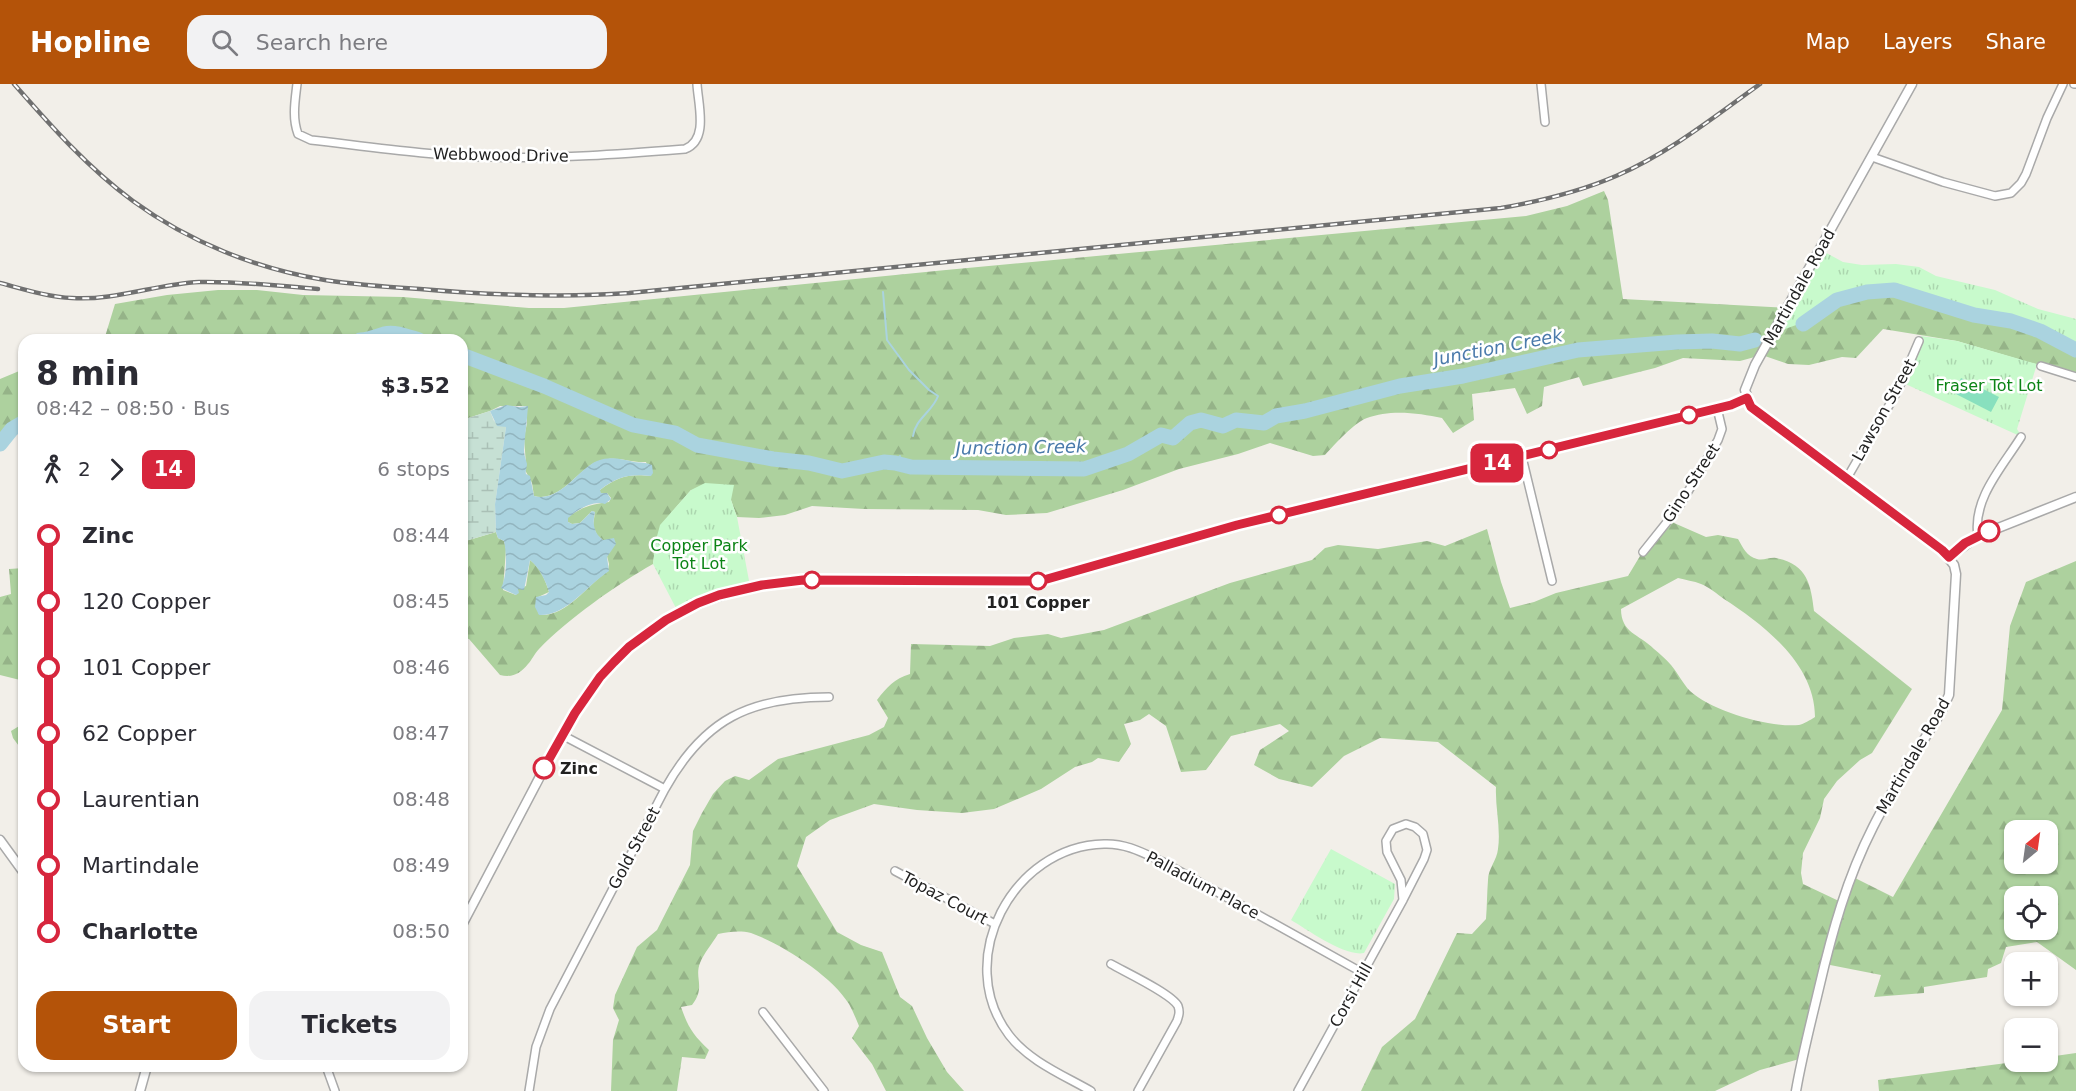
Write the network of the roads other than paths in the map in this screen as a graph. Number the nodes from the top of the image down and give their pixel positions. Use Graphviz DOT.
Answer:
graph roads {
  1 [pos="297,84"];
  2 [pos="697,84"];
  3 [pos="1541,84"];
  4 [pos="1912,84"];
  5 [pos="2063,84"];
  6 [pos="1545,122"];
  7 [pos="1872,157"];
  8 [pos="1919,341"];
  9 [pos="2041,366"];
  10 [pos="2076,377"];
  11 [pos="1747,398"];
  12 [pos="1717,408"];
  13 [pos="2021,437"];
  14 [pos="1522,457"];
  15 [pos="1846,478"];
  16 [pos="2076,497"];
  17 [pos="1978,536"];
  18 [pos="1643,552"];
  19 [pos="1949,557"];
  20 [pos="1552,581"];
  21 [pos="829,697"];
  22 [pos="562,735"];
  23 [pos="665,789"];
  24 [pos="0,840"];
  25 [pos="18,865"];
  26 [pos="895,871"];
  27 [pos="1403,900"];
  28 [pos="468,914"];
  29 [pos="995,924"];
  30 [pos="1111,964"];
  31 [pos="1363,973"];
  32 [pos="763,1012"];
  33 [pos="145,1072"];
  34 [pos="328,1072"];
  35 [pos="140,1091"];
  36 [pos="335,1091"];
  37 [pos="529,1091"];
  38 [pos="824,1091"];
  39 [pos="1091,1091"];
  40 [pos="1138,1091"];
  41 [pos="1298,1091"];
  42 [pos="1797,1091"];
  1 -- 2 [label="street, Webbwood Drive"];
  3 -- 6 [label="street"];
  4 -- 7 [label="street, Martindale Road"];
  5 -- 7 [label="street"];
  7 -- 11 [label="street, Martindale Road"];
  8 -- 15 [label="street, Lawson Street"];
  9 -- 10 [label="street"];
  11 -- 12 [label="street"];
  11 -- 15 [label="street"];
  12 -- 14 [label="street"];
  12 -- 18 [label="street, Gino Street"];
  13 -- 17 [label="street"];
  14 -- 20 [label="street"];
  14 -- 22 [label="street"];
  15 -- 19 [label="street"];
  16 -- 17 [label="street"];
  17 -- 19 [label="street"];
  19 -- 42 [label="street, Martindale Road"];
  21 -- 23 [label="street, Gold Street"];
  22 -- 23 [label="street"];
  22 -- 28 [label="street"];
  23 -- 37 [label="street, Gold Street"];
  24 -- 25 [label="street"];
  26 -- 29 [label="street, Topaz Court"];
  27 -- 27 [label="street, Corsi Hill"];
  27 -- 31 [label="street, Corsi Hill"];
  29 -- 31 [label="street, Palladium Place"];
  29 -- 39 [label="street, Palladium Place"];
  30 -- 40 [label="street"];
  31 -- 41 [label="street, Corsi Hill"];
  32 -- 38 [label="street"];
  33 -- 35 [label="street"];
  34 -- 36 [label="street"];
}
